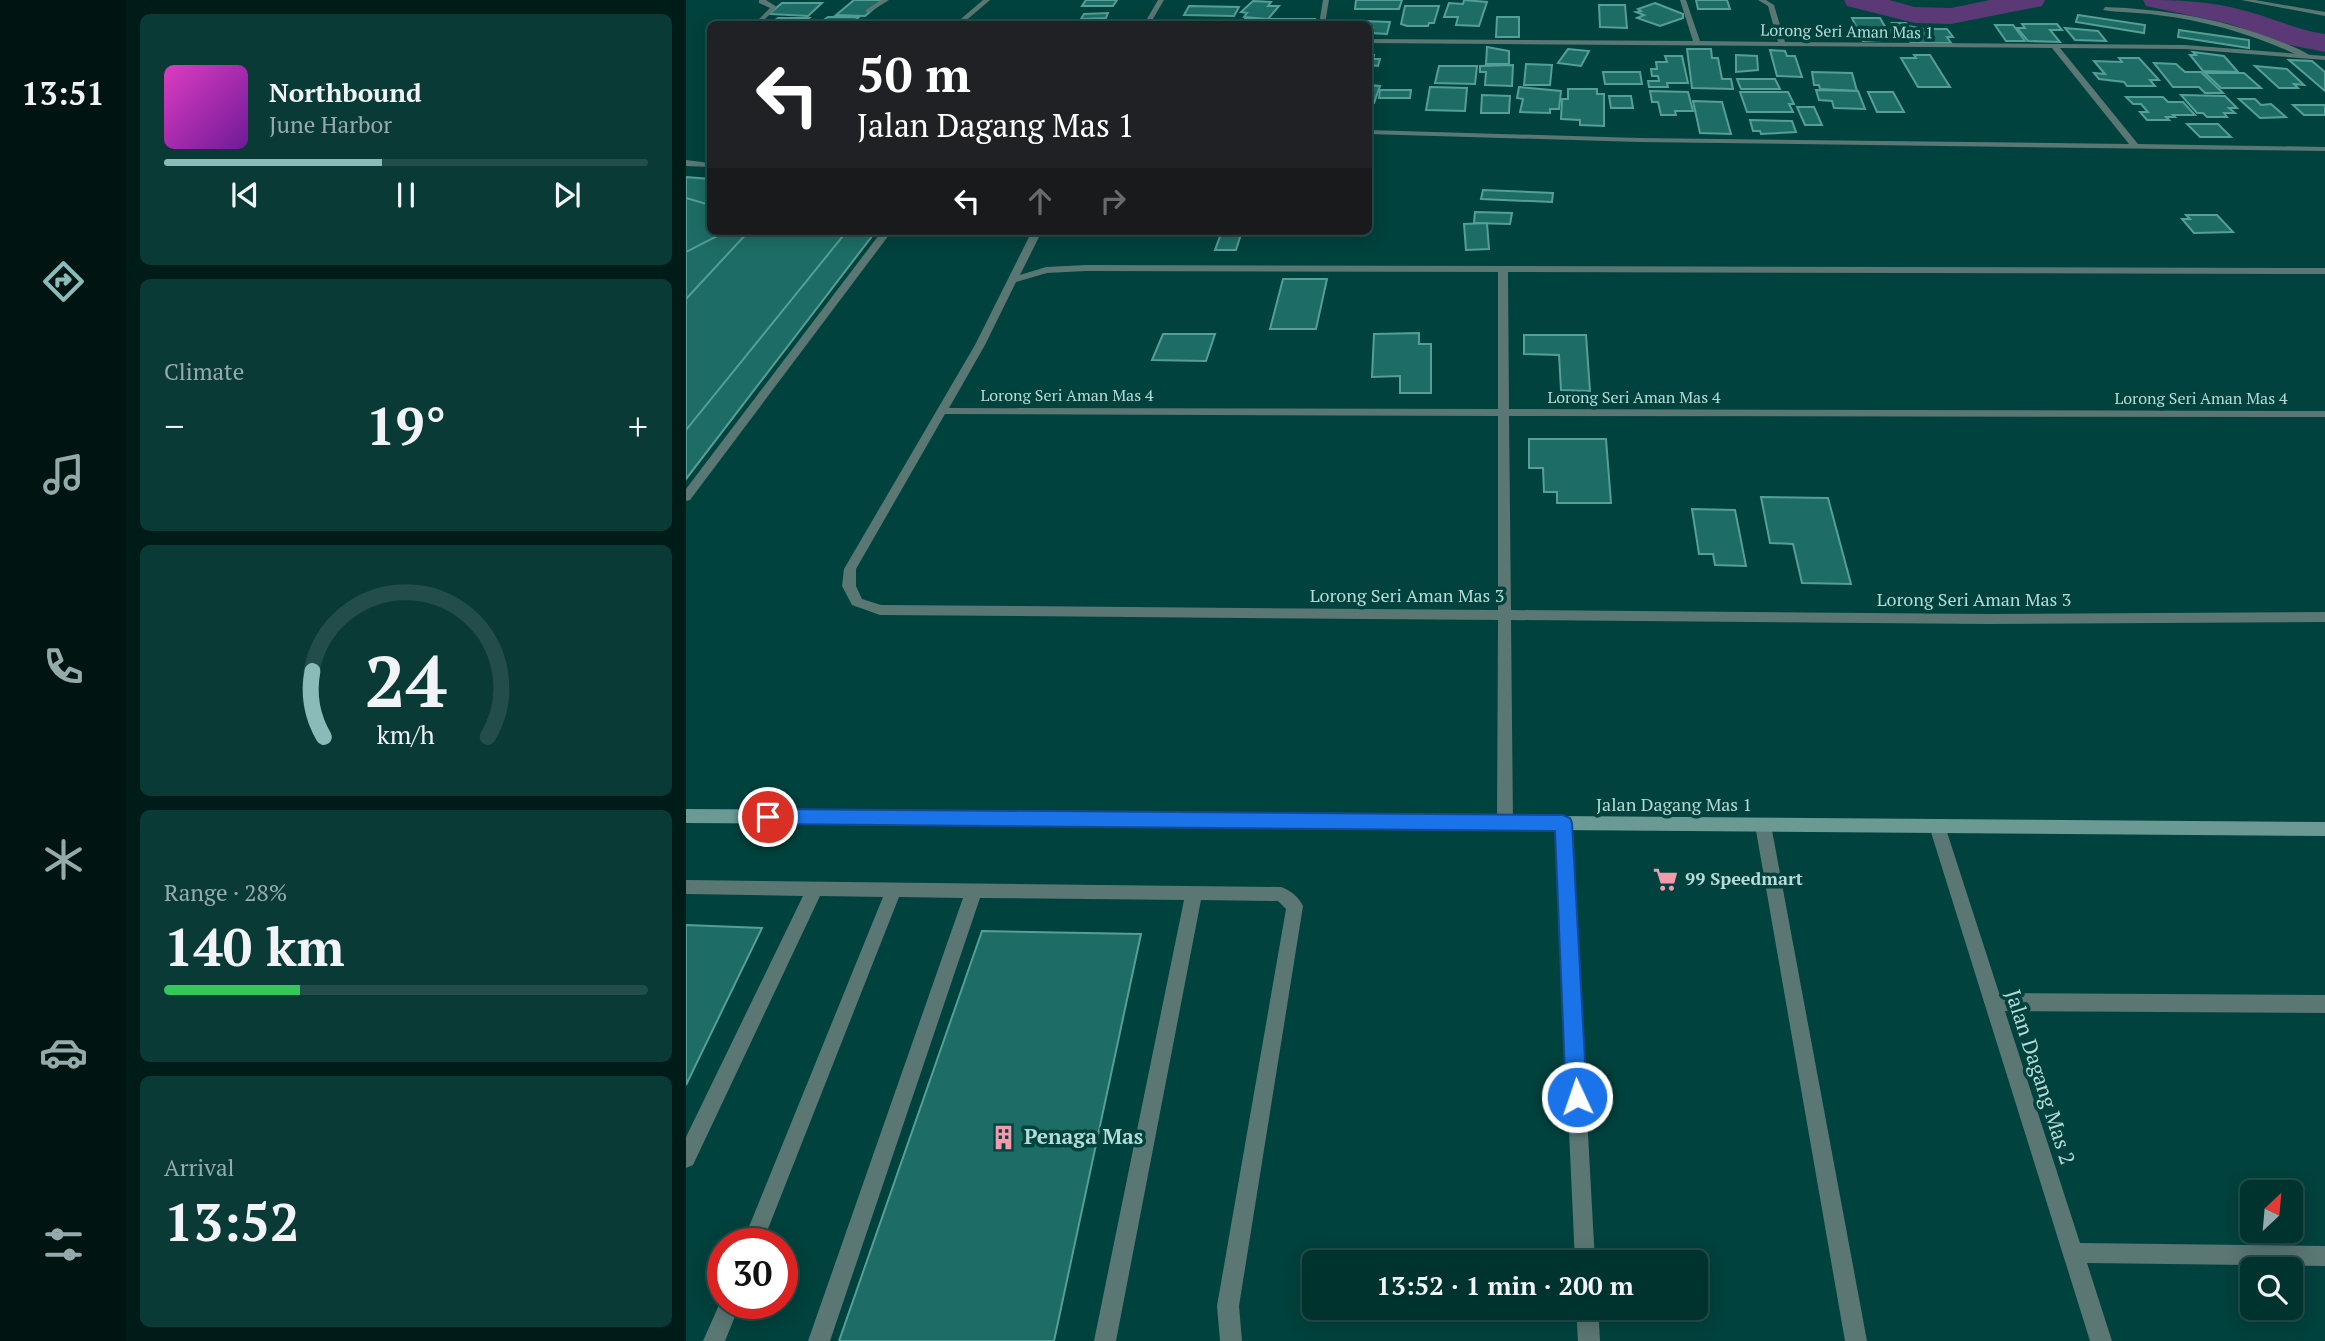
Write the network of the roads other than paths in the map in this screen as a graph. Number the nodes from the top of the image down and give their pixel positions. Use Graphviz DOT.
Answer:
graph roads {
  1 [pos="764,0"];
  2 [pos="886,0"];
  3 [pos="987,0"];
  4 [pos="1161,0"];
  5 [pos="1326,0"];
  6 [pos="1684,0"];
  7 [pos="1761,0"];
  8 [pos="2244,0"];
  9 [pos="2105,9"];
  10 [pos="868,10"];
  11 [pos="2325,15"];
  12 [pos="760,21"];
  13 [pos="962,21"];
  14 [pos="1149,21"];
  15 [pos="1322,21"];
  16 [pos="1372,41"];
  17 [pos="1697,44"];
  18 [pos="1782,44"];
  19 [pos="2054,47"];
  20 [pos="2307,56"];
  21 [pos="2321,57"];
  22 [pos="2325,64"];
  23 [pos="1372,132"];
  24 [pos="2134,146"];
  25 [pos="2325,149"];
  26 [pos="686,163"];
  27 [pos="707,165"];
  28 [pos="884,235"];
  29 [pos="1035,235"];
  30 [pos="1503,270"];
  31 [pos="2325,271"];
  32 [pos="1013,280"];
  33 [pos="942,411"];
  34 [pos="1504,412"];
  35 [pos="2325,414"];
  36 [pos="686,498"];
  37 [pos="1505,615"];
  38 [pos="2325,617"];
  39 [pos="686,816"];
  40 [pos="1505,823"];
  41 [pos="1563,823"];
  42 [pos="1763,825"];
  43 [pos="1937,826"];
  44 [pos="2325,829"];
  45 [pos="686,887"];
  46 [pos="815,888"];
  47 [pos="894,889"];
  48 [pos="974,890"];
  49 [pos="1194,893"];
  50 [pos="1993,1002"];
  51 [pos="2325,1004"];
  52 [pos="686,1158"];
  53 [pos="758,1228"];
  54 [pos="1584,1250"];
  55 [pos="2073,1253"];
  56 [pos="2325,1256"];
  57 [pos="723,1319"];
  58 [pos="1588,1320"];
  59 [pos="714,1341"];
  60 [pos="819,1341"];
  61 [pos="1105,1341"];
  62 [pos="1231,1341"];
  63 [pos="1589,1341"];
  64 [pos="1856,1341"];
  65 [pos="2101,1341"];
  1 -- 12 [label="street"];
  2 -- 10 [label="street"];
  3 -- 13 [label="street"];
  4 -- 14 [label="street"];
  5 -- 15 [label="street"];
  6 -- 17 [label="street"];
  7 -- 18 [label="street"];
  8 -- 11 [label="street"];
  9 -- 20 [label="street"];
  16 -- 17 [label="street, Lorong Seri Aman Mas 1"];
  17 -- 18 [label="street, Lorong Seri Aman Mas 1"];
  18 -- 19 [label="street, Lorong Seri Aman Mas 1"];
  19 -- 20 [label="street, Lorong Seri Aman Mas 1"];
  19 -- 24 [label="street"];
  20 -- 21 [label="street, Lorong Seri Aman Mas 1"];
  21 -- 22 [label="street"];
  23 -- 24 [label="street"];
  24 -- 25 [label="street"];
  26 -- 27 [label="street"];
  28 -- 36 [label="street"];
  29 -- 32 [label="street, Lorong Seri Aman Mas 3"];
  30 -- 31 [label="street"];
  30 -- 32 [label="street"];
  30 -- 34 [label="street"];
  32 -- 33 [label="street, Lorong Seri Aman Mas 3"];
  33 -- 34 [label="street, Lorong Seri Aman Mas 4"];
  33 -- 37 [label="street, Lorong Seri Aman Mas 3"];
  34 -- 35 [label="street, Lorong Seri Aman Mas 4"];
  34 -- 37 [label="street"];
  37 -- 38 [label="street, Lorong Seri Aman Mas 3"];
  37 -- 40 [label="street"];
  39 -- 40 [label="street, Jalan Dagang Mas 1"];
  40 -- 41 [label="street, Jalan Dagang Mas 1"];
  41 -- 42 [label="street, Jalan Dagang Mas 1"];
  41 -- 54 [label="street"];
  42 -- 43 [label="street, Jalan Dagang Mas 1"];
  42 -- 64 [label="street"];
  43 -- 44 [label="street, Jalan Dagang Mas 1"];
  43 -- 50 [label="street, Jalan Dagang Mas 2"];
  45 -- 46 [label="street"];
  46 -- 47 [label="street"];
  46 -- 52 [label="street"];
  47 -- 48 [label="street"];
  47 -- 53 [label="street"];
  48 -- 49 [label="street"];
  48 -- 60 [label="street"];
  49 -- 61 [label="street"];
  49 -- 62 [label="street"];
  50 -- 51 [label="street"];
  50 -- 55 [label="street, Jalan Dagang Mas 2"];
  55 -- 56 [label="street"];
  55 -- 65 [label="street, Jalan Dagang Mas 2"];
  57 -- 59 [label="street"];
  58 -- 63 [label="street"];
}
